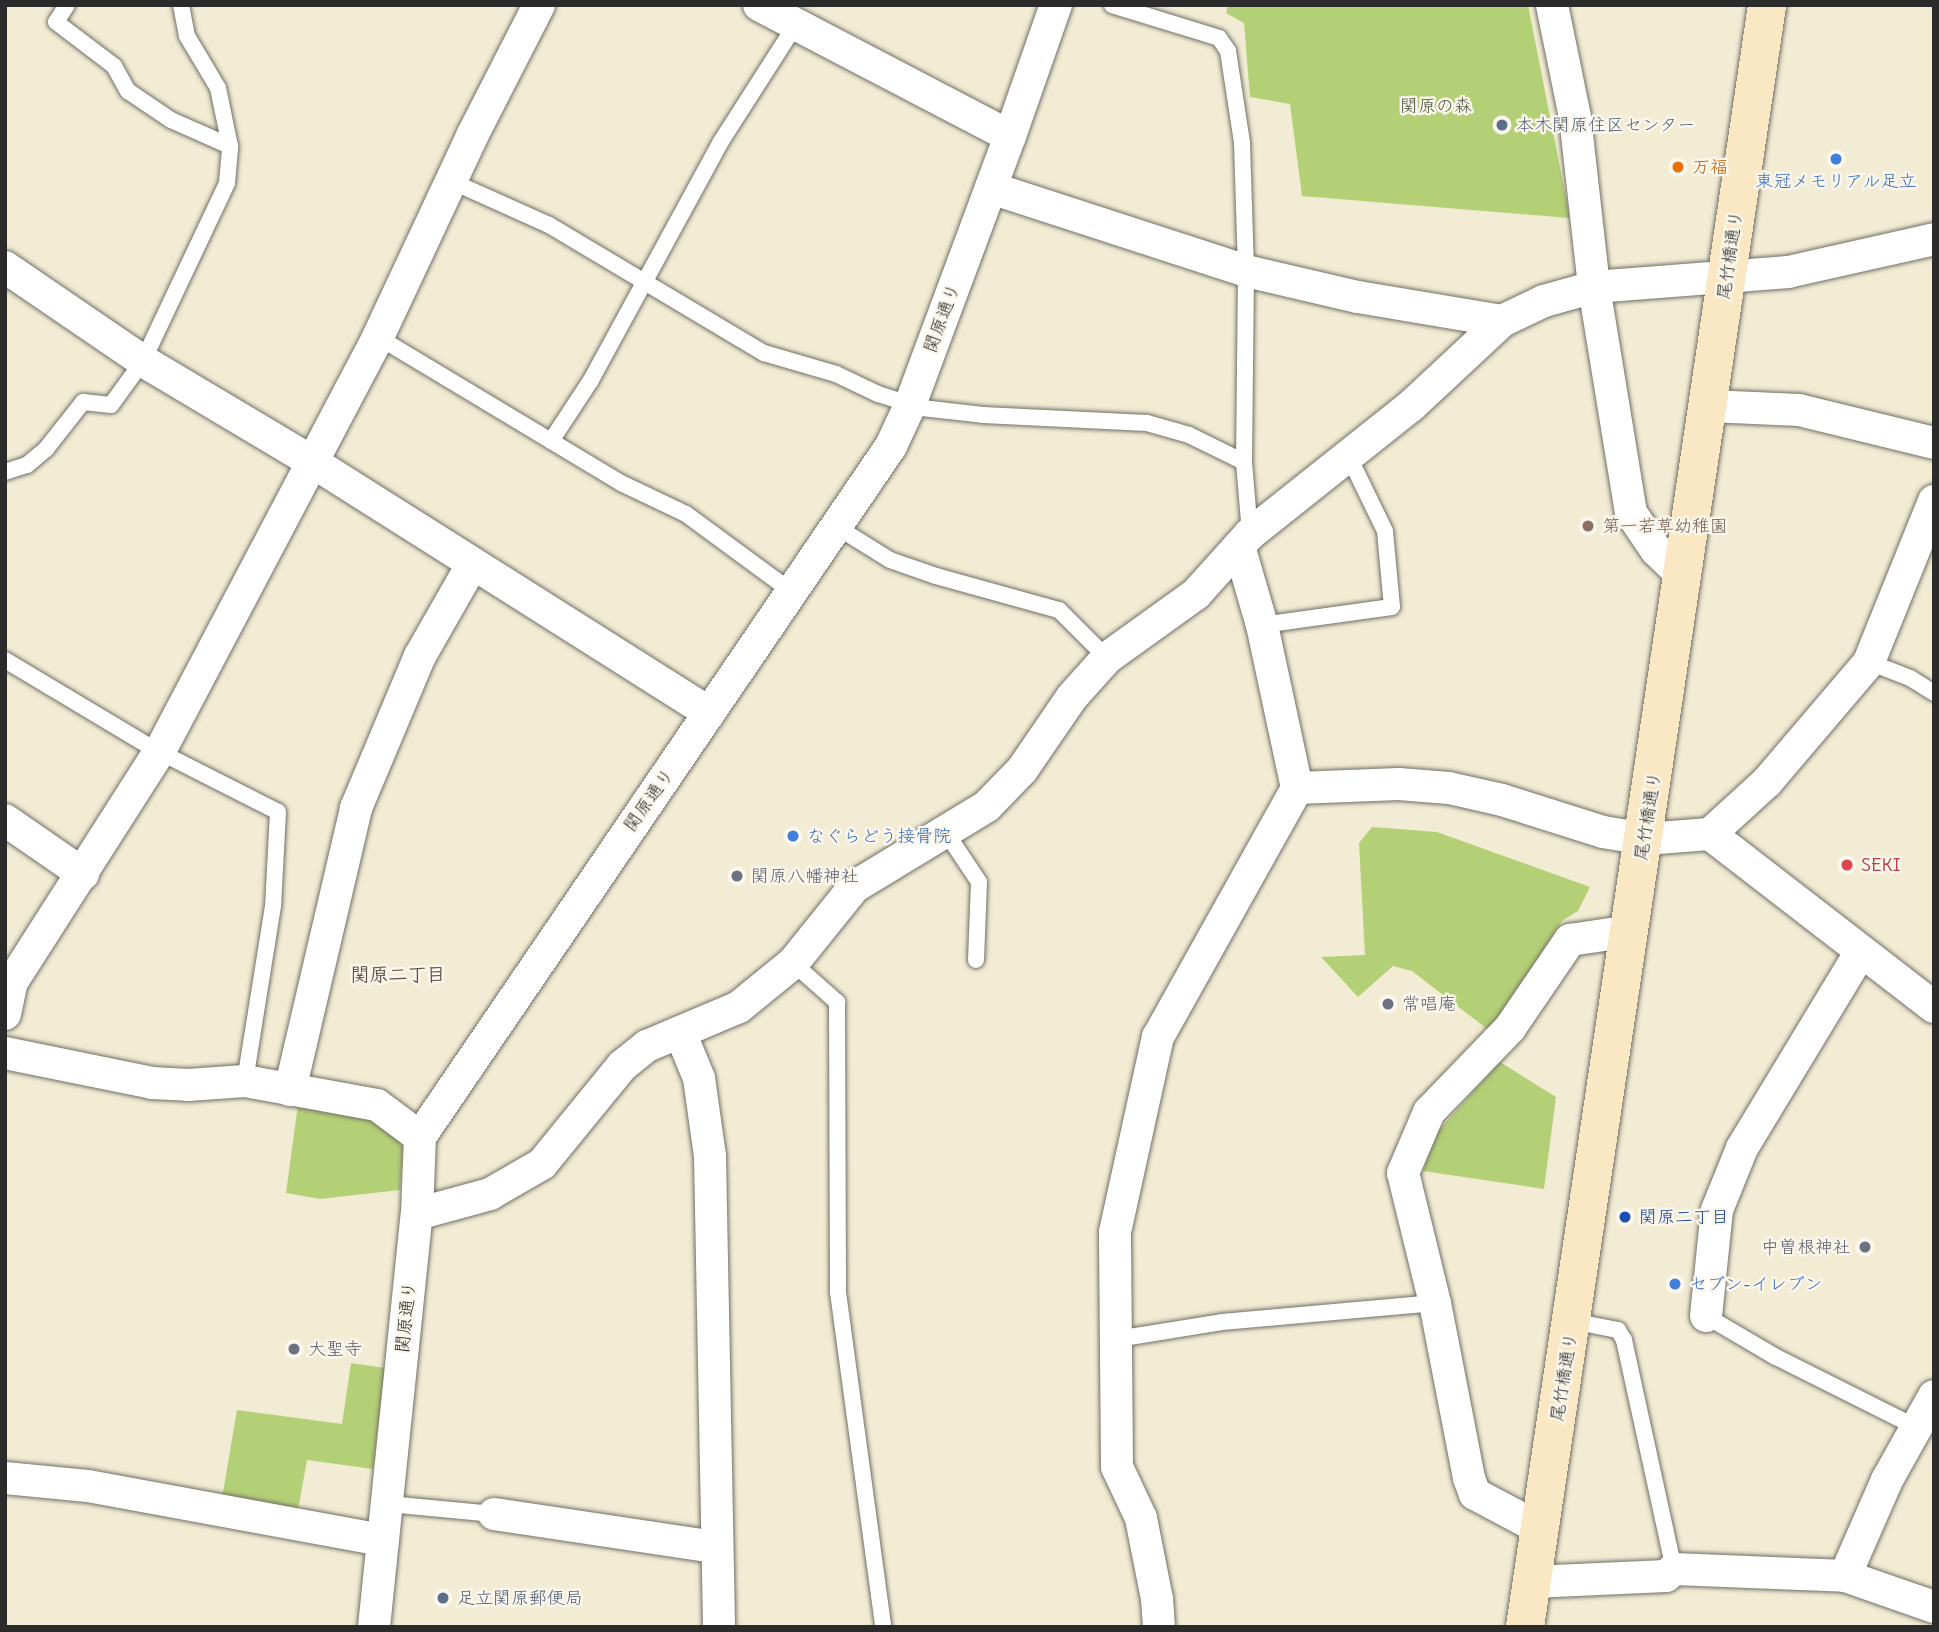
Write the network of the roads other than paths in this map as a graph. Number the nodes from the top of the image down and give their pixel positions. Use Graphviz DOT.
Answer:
graph roads {
  1 [pos="67,5"];
  2 [pos="539,5"];
  3 [pos="759,5"];
  4 [pos="1056,5"];
  5 [pos="1112,5"];
  6 [pos="1552,5"];
  7 [pos="1768,5"];
  8 [pos="184,7"];
  9 [pos="796,24"];
  10 [pos="1010,136"];
  11 [pos="230,146"];
  12 [pos="451,181"];
  13 [pos="991,188"];
  14 [pos="1934,239"];
  15 [pos="5,267"];
  16 [pos="1246,271"];
  17 [pos="1726,276"];
  18 [pos="645,284"];
  19 [pos="1594,287"];
  20 [pos="1502,321"];
  21 [pos="378,337"];
  22 [pos="143,361"];
  23 [pos="910,405"];
  24 [pos="1709,405"];
  25 [pos="551,441"];
  26 [pos="1934,443"];
  27 [pos="1349,457"];
  28 [pos="311,461"];
  29 [pos="1244,462"];
  30 [pos="5,472"];
  31 [pos="1932,511"];
  32 [pos="837,527"];
  33 [pos="1245,540"];
  34 [pos="472,565"];
  35 [pos="1683,576"];
  36 [pos="792,591"];
  37 [pos="1262,625"];
  38 [pos="1107,658"];
  39 [pos="5,660"];
  40 [pos="1869,662"];
  41 [pos="1934,693"];
  42 [pos="709,712"];
  43 [pos="160,751"];
  44 [pos="1297,788"];
  45 [pos="5,820"];
  46 [pos="945,831"];
  47 [pos="1710,834"];
  48 [pos="1645,839"];
  49 [pos="83,873"];
  50 [pos="1631,931"];
  51 [pos="1860,953"];
  52 [pos="976,960"];
  53 [pos="793,963"];
  54 [pos="1934,1007"];
  55 [pos="5,1014"];
  56 [pos="680,1032"];
  57 [pos="5,1053"];
  58 [pos="245,1081"];
  59 [pos="290,1090"];
  60 [pos="420,1138"];
  61 [pos="417,1214"];
  62 [pos="1435,1303"];
  63 [pos="1706,1316"];
  64 [pos="1572,1321"];
  65 [pos="1116,1339"];
  66 [pos="1934,1396"];
  67 [pos="1916,1427"];
  68 [pos="5,1478"];
  69 [pos="399,1505"];
  70 [pos="494,1514"];
  71 [pos="1541,1529"];
  72 [pos="383,1540"];
  73 [pos="715,1547"];
  74 [pos="1674,1569"];
  75 [pos="1845,1576"];
  76 [pos="1532,1582"];
  77 [pos="1934,1606"];
  78 [pos="374,1627"];
  79 [pos="719,1627"];
  80 [pos="883,1627"];
  81 [pos="1159,1627"];
  82 [pos="1524,1627"];
  1 -- 11 [label="lane"];
  2 -- 12 [label="street"];
  3 -- 9 [label="street"];
  4 -- 10 [label="street, 関原通り"];
  5 -- 16 [label="lane"];
  6 -- 19 [label="street"];
  7 -- 17 [label="main road, 尾竹橋通り"];
  8 -- 11 [label="lane"];
  9 -- 10 [label="street"];
  9 -- 18 [label="lane"];
  10 -- 13 [label="street, 関原通り"];
  11 -- 22 [label="lane"];
  12 -- 18 [label="lane"];
  12 -- 21 [label="street"];
  13 -- 16 [label="street"];
  13 -- 23 [label="street, 関原通り"];
  14 -- 17 [label="street"];
  15 -- 22 [label="street"];
  16 -- 20 [label="street"];
  16 -- 29 [label="lane"];
  17 -- 19 [label="street"];
  17 -- 24 [label="main road, 尾竹橋通り"];
  18 -- 23 [label="lane"];
  18 -- 25 [label="lane"];
  19 -- 20 [label="street"];
  19 -- 35 [label="street"];
  20 -- 27 [label="street"];
  21 -- 25 [label="lane"];
  21 -- 28 [label="street"];
  22 -- 28 [label="street"];
  22 -- 30 [label="lane"];
  23 -- 29 [label="lane"];
  23 -- 32 [label="street, 関原通り"];
  24 -- 26 [label="street"];
  24 -- 35 [label="main road, 尾竹橋通り"];
  25 -- 36 [label="lane"];
  27 -- 33 [label="street"];
  27 -- 37 [label="lane"];
  28 -- 34 [label="street"];
  28 -- 43 [label="street"];
  29 -- 33 [label="lane"];
  31 -- 40 [label="street"];
  32 -- 36 [label="street, 関原通り"];
  32 -- 38 [label="lane"];
  33 -- 37 [label="street"];
  33 -- 38 [label="street"];
  34 -- 42 [label="street"];
  34 -- 59 [label="street"];
  35 -- 48 [label="main road, 尾竹橋通り"];
  36 -- 42 [label="street, 関原通り"];
  37 -- 44 [label="street"];
  38 -- 46 [label="street"];
  39 -- 43 [label="lane"];
  40 -- 41 [label="lane"];
  40 -- 47 [label="street"];
  42 -- 60 [label="street, 関原通り"];
  43 -- 49 [label="street"];
  43 -- 58 [label="lane"];
  44 -- 48 [label="street"];
  44 -- 65 [label="street"];
  45 -- 49 [label="street"];
  46 -- 52 [label="lane"];
  46 -- 53 [label="street"];
  47 -- 48 [label="street"];
  47 -- 51 [label="street"];
  48 -- 50 [label="main road, 尾竹橋通り"];
  49 -- 55 [label="street"];
  50 -- 62 [label="street"];
  50 -- 64 [label="main road, 尾竹橋通り"];
  51 -- 54 [label="street"];
  51 -- 63 [label="street"];
  53 -- 56 [label="street"];
  53 -- 80 [label="lane"];
  56 -- 61 [label="street"];
  56 -- 73 [label="street"];
  57 -- 58 [label="street"];
  58 -- 59 [label="street"];
  59 -- 60 [label="street"];
  60 -- 61 [label="street, 関原通り"];
  61 -- 72 [label="street, 関原通り"];
  62 -- 65 [label="lane"];
  62 -- 71 [label="street"];
  63 -- 67 [label="lane"];
  64 -- 71 [label="main road, 尾竹橋通り"];
  64 -- 74 [label="lane"];
  65 -- 81 [label="street"];
  66 -- 67 [label="street"];
  67 -- 75 [label="street"];
  68 -- 72 [label="street"];
  69 -- 70 [label="lane"];
  70 -- 73 [label="street"];
  71 -- 76 [label="main road, 尾竹橋通り"];
  72 -- 78 [label="street, 関原通り"];
  73 -- 79 [label="street"];
  74 -- 75 [label="street"];
  74 -- 76 [label="street"];
  75 -- 77 [label="street"];
  76 -- 82 [label="main road, 尾竹橋通り"];
}
